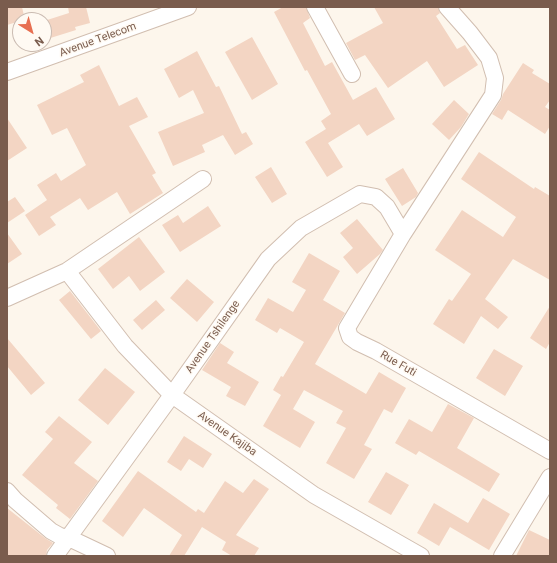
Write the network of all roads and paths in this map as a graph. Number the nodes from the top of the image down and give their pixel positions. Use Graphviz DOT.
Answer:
graph roads {
  1 [pos="188,7"];
  2 [pos="315,7"];
  3 [pos="447,7"];
  4 [pos="7,72"];
  5 [pos="352,74"];
  6 [pos="204,179"];
  7 [pos="403,234"];
  8 [pos="67,271"];
  9 [pos="7,298"];
  10 [pos="172,395"];
  11 [pos="550,451"];
  12 [pos="550,477"];
  13 [pos="7,491"];
  14 [pos="69,538"];
  15 [pos="55,556"];
  16 [pos="107,556"];
  17 [pos="421,556"];
  18 [pos="502,556"];
  1 -- 4 [label="street, Avenue Telecom"];
  2 -- 5 [label="street"];
  3 -- 7 [label="street, Rue Futi"];
  6 -- 8 [label="street"];
  7 -- 10 [label="street, Avenue Tshilenge"];
  7 -- 11 [label="street, Rue Futi"];
  8 -- 9 [label="street"];
  8 -- 10 [label="street, Avenue Kajiba"];
  10 -- 14 [label="street, Avenue Tshilenge"];
  10 -- 17 [label="street, Avenue Kajiba"];
  12 -- 18 [label="street"];
  13 -- 14 [label="street"];
  14 -- 15 [label="street, Avenue Tshilenge"];
  14 -- 16 [label="street"];
}
